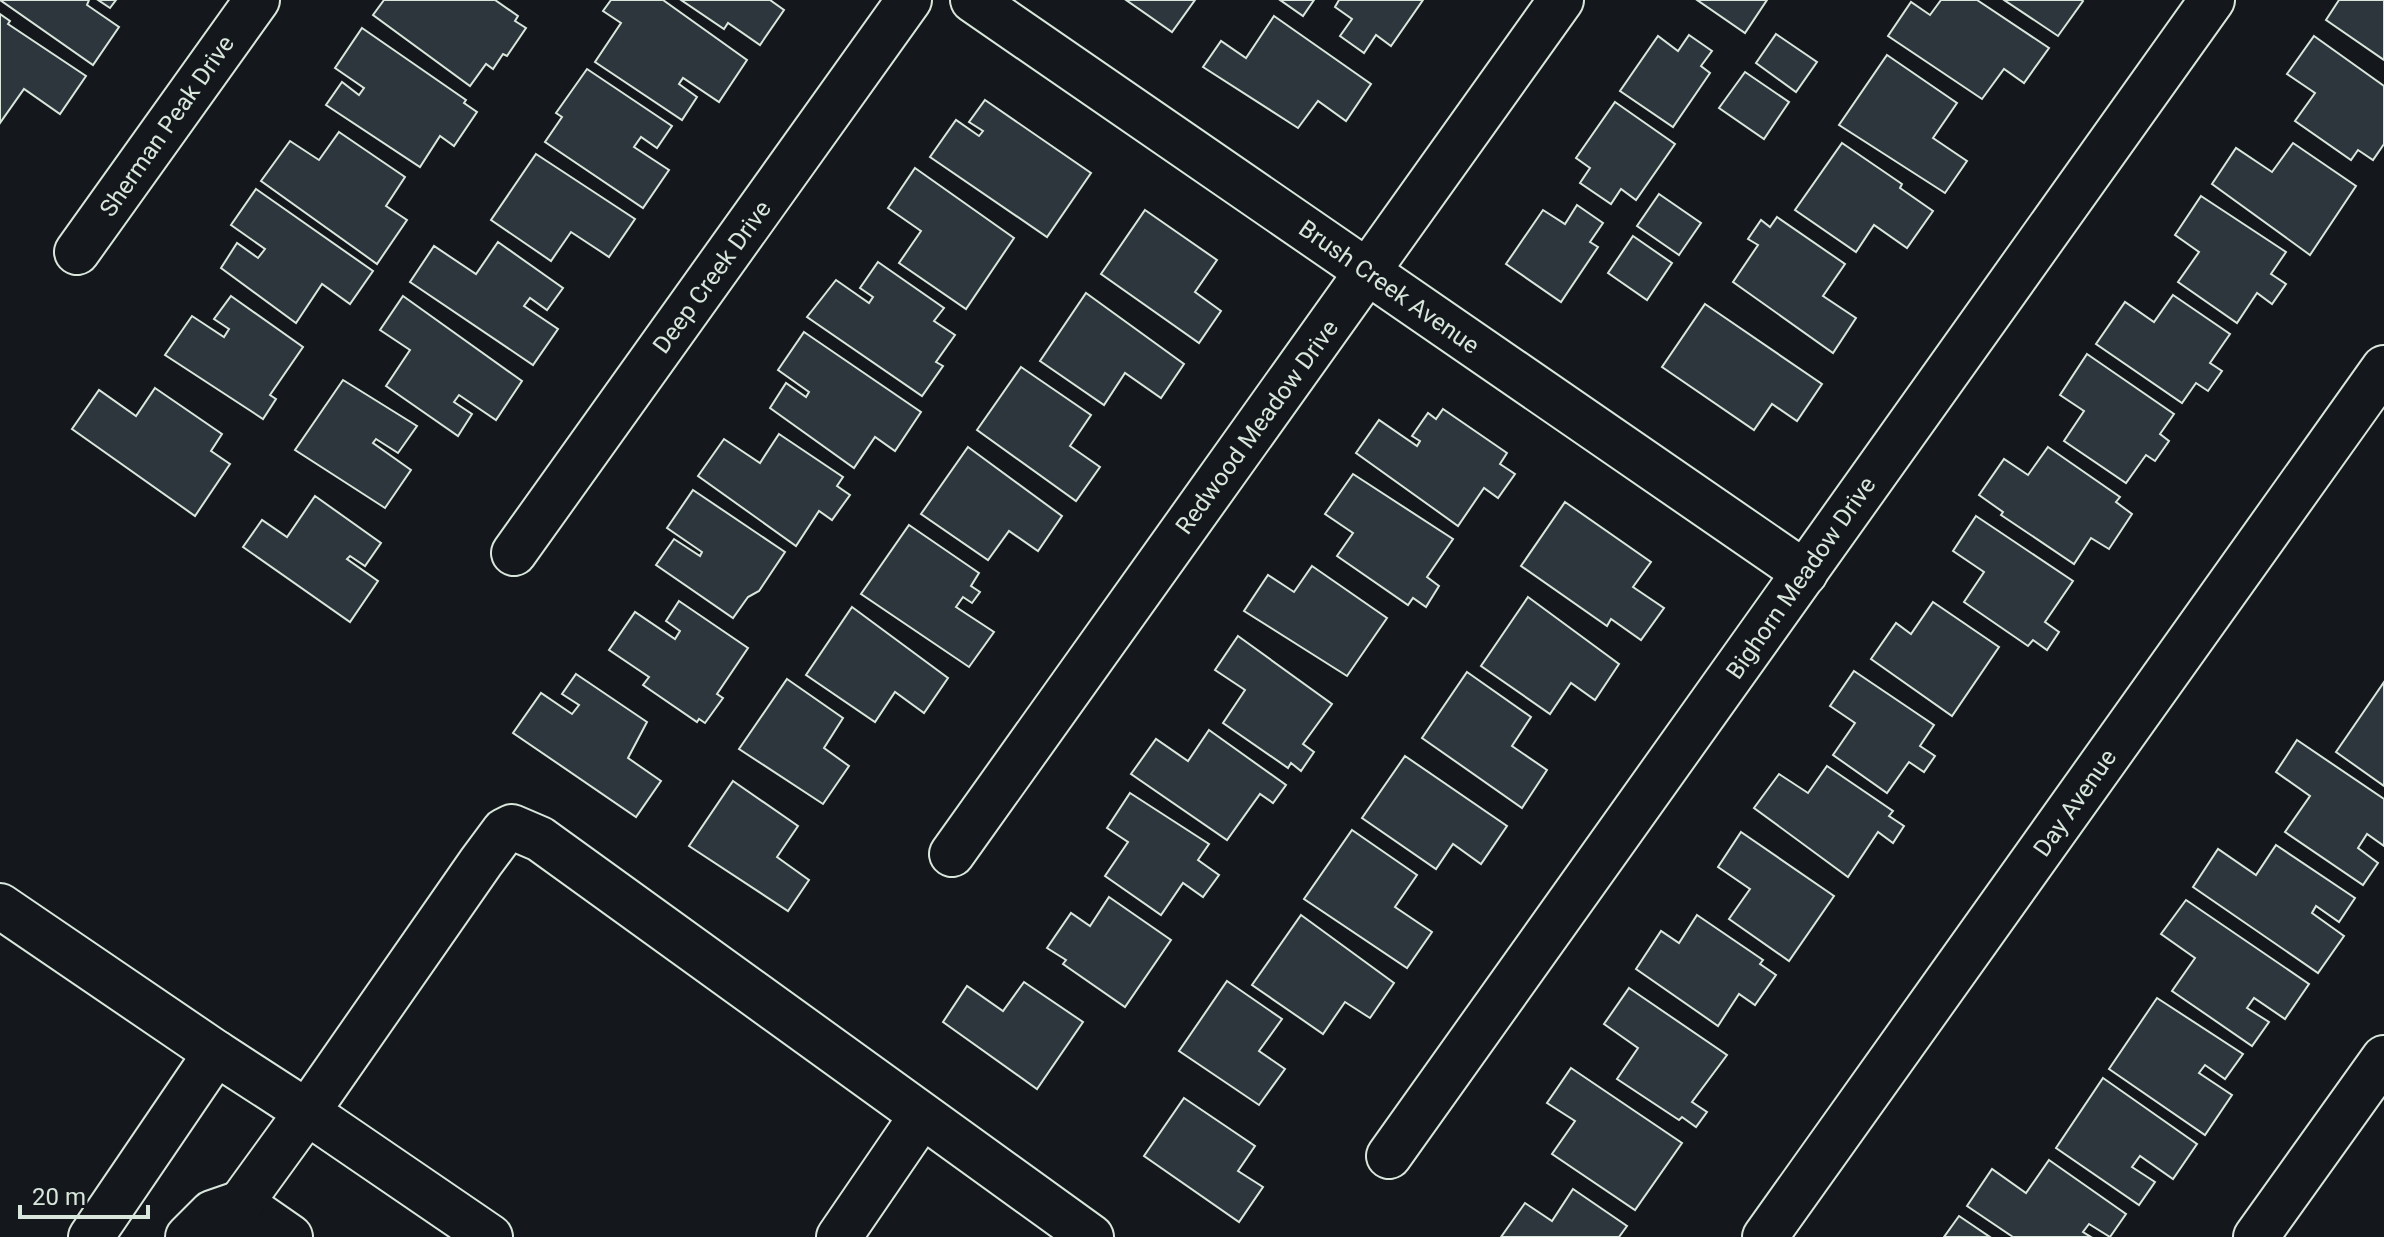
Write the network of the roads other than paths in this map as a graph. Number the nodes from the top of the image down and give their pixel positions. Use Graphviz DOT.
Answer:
graph roads {
  1 [pos="257,0"];
  2 [pos="909,0"];
  3 [pos="973,0"];
  4 [pos="1561,0"];
  5 [pos="2212,0"];
  6 [pos="77,252"];
  7 [pos="1368,272"];
  8 [pos="2384,368"];
  9 [pos="514,553"];
  10 [pos="1805,573"];
  11 [pos="952,854"];
  12 [pos="3,916"];
  13 [pos="216,1053"];
  14 [pos="2384,1058"];
  15 [pos="307,1112"];
  16 [pos="921,1117"];
  17 [pos="1389,1156"];
  18 [pos="237,1220"];
  19 [pos="91,1237"];
  20 [pos="188,1237"];
  21 [pos="290,1237"];
  22 [pos="490,1237"];
  23 [pos="839,1237"];
  24 [pos="1091,1237"];
  25 [pos="1765,1237"];
  26 [pos="2256,1237"];
  1 -- 6 [label="street, Sherman Peak Drive"];
  2 -- 9 [label="street, Deep Creek Drive"];
  3 -- 7 [label="street, Brush Creek Avenue"];
  4 -- 7 [label="street, Redwood Meadow Drive"];
  5 -- 10 [label="street, Bighorn Meadow Drive"];
  7 -- 10 [label="street, Brush Creek Avenue"];
  7 -- 11 [label="street, Redwood Meadow Drive"];
  8 -- 25 [label="street, Day Avenue"];
  10 -- 17 [label="street, Bighorn Meadow Drive"];
  12 -- 13 [label="street"];
  13 -- 15 [label="street"];
  13 -- 19 [label="street"];
  14 -- 26 [label="street"];
  15 -- 16 [label="street"];
  15 -- 18 [label="street"];
  15 -- 22 [label="street"];
  16 -- 23 [label="street"];
  16 -- 24 [label="street"];
  18 -- 20 [label="street"];
  18 -- 21 [label="street"];
}
